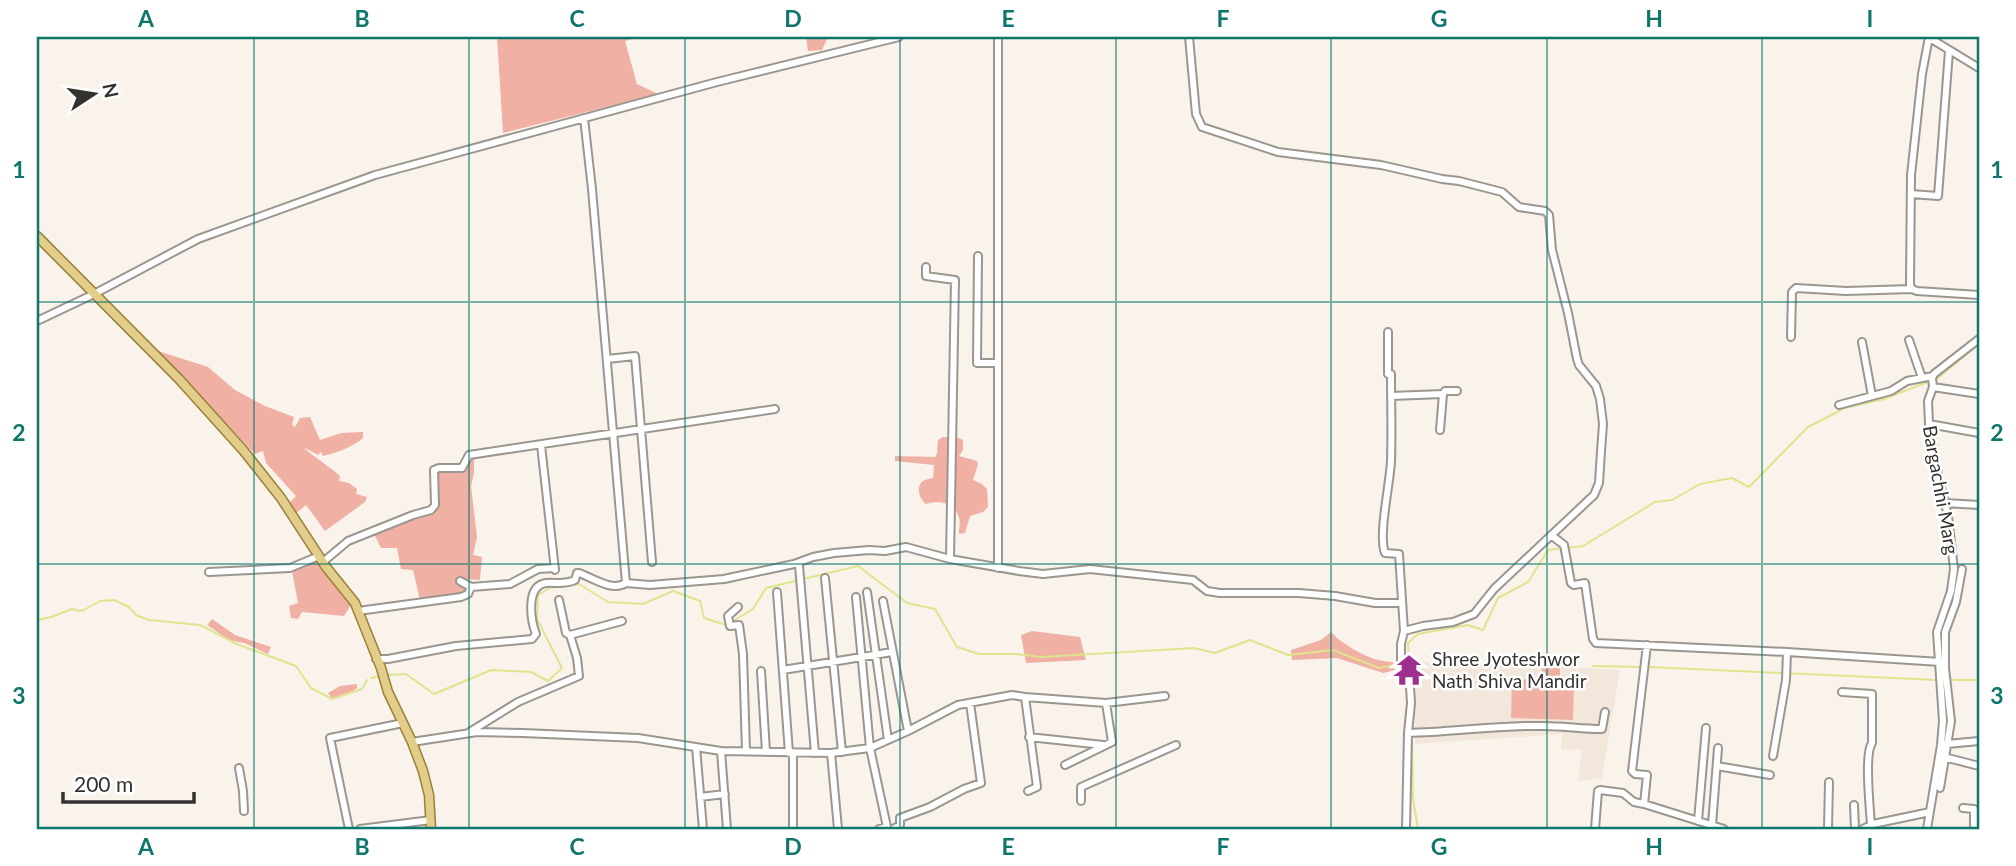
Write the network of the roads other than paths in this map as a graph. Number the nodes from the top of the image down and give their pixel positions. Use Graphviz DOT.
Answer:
graph roads {
  1 [pos="899,37"];
  2 [pos="998,37"];
  3 [pos="1189,37"];
  4 [pos="1928,37"];
  5 [pos="1949,51"];
  6 [pos="1979,68"];
  7 [pos="584,118"];
  8 [pos="1911,194"];
  9 [pos="37,236"];
  10 [pos="978,256"];
  11 [pos="926,267"];
  12 [pos="1912,289"];
  13 [pos="93,295"];
  14 [pos="1979,295"];
  15 [pos="37,321"];
  16 [pos="1388,332"];
  17 [pos="1791,337"];
  18 [pos="1979,339"];
  19 [pos="1909,340"];
  20 [pos="1862,342"];
  21 [pos="607,359"];
  22 [pos="998,363"];
  23 [pos="1922,378"];
  24 [pos="1933,381"];
  25 [pos="1457,391"];
  26 [pos="1443,394"];
  27 [pos="1979,394"];
  28 [pos="1872,396"];
  29 [pos="1391,397"];
  30 [pos="1839,405"];
  31 [pos="775,409"];
  32 [pos="1929,424"];
  33 [pos="641,430"];
  34 [pos="1440,430"];
  35 [pos="1979,433"];
  36 [pos="614,434"];
  37 [pos="541,445"];
  38 [pos="1945,503"];
  39 [pos="1979,505"];
  40 [pos="1551,535"];
  41 [pos="321,559"];
  42 [pos="950,559"];
  43 [pos="652,562"];
  44 [pos="799,566"];
  45 [pos="998,568"];
  46 [pos="1962,569"];
  47 [pos="209,572"];
  48 [pos="825,578"];
  49 [pos="460,581"];
  50 [pos="626,583"];
  51 [pos="471,587"];
  52 [pos="777,592"];
  53 [pos="867,592"];
  54 [pos="856,597"];
  55 [pos="559,600"];
  56 [pos="883,601"];
  57 [pos="1402,603"];
  58 [pos="738,607"];
  59 [pos="358,611"];
  60 [pos="622,621"];
  61 [pos="1404,631"];
  62 [pos="570,635"];
  63 [pos="1647,645"];
  64 [pos="892,652"];
  65 [pos="1787,652"];
  66 [pos="876,656"];
  67 [pos="861,658"];
  68 [pos="376,659"];
  69 [pos="834,662"];
  70 [pos="1940,662"];
  71 [pos="808,666"];
  72 [pos="783,670"];
  73 [pos="761,671"];
  74 [pos="1842,692"];
  75 [pos="1165,696"];
  76 [pos="1025,697"];
  77 [pos="970,703"];
  78 [pos="1106,703"];
  79 [pos="1605,712"];
  80 [pos="403,723"];
  81 [pos="1706,728"];
  82 [pos="908,731"];
  83 [pos="1408,733"];
  84 [pos="466,734"];
  85 [pos="1029,737"];
  86 [pos="888,740"];
  87 [pos="1979,741"];
  88 [pos="412,742"];
  89 [pos="1945,744"];
  90 [pos="1105,745"];
  91 [pos="1176,745"];
  92 [pos="696,747"];
  93 [pos="870,748"];
  94 [pos="1718,748"];
  95 [pos="721,751"];
  96 [pos="746,751"];
  97 [pos="766,752"];
  98 [pos="842,752"];
  99 [pos="791,753"];
  100 [pos="815,753"];
  101 [pos="831,753"];
  102 [pos="1773,755"];
  103 [pos="1942,757"];
  104 [pos="1065,765"];
  105 [pos="1717,766"];
  106 [pos="1979,766"];
  107 [pos="239,768"];
  108 [pos="1770,775"];
  109 [pos="1829,782"];
  110 [pos="1940,788"];
  111 [pos="1028,791"];
  112 [pos="725,794"];
  113 [pos="700,797"];
  114 [pos="1081,801"];
  115 [pos="1644,804"];
  116 [pos="1854,805"];
  117 [pos="1964,808"];
  118 [pos="244,811"];
  119 [pos="1930,812"];
  120 [pos="1700,824"];
  121 [pos="431,825"];
  122 [pos="1713,825"];
  123 [pos="1871,825"];
  124 [pos="1979,827"];
  125 [pos="349,829"];
  126 [pos="360,829"];
  127 [pos="703,829"];
  128 [pos="727,829"];
  129 [pos="793,829"];
  130 [pos="838,829"];
  131 [pos="883,829"];
  132 [pos="893,829"];
  133 [pos="1406,829"];
  134 [pos="1594,829"];
  135 [pos="1724,829"];
  136 [pos="1828,829"];
  137 [pos="1855,829"];
  138 [pos="1863,829"];
  139 [pos="1927,829"];
  1 -- 7 [label="street"];
  2 -- 22 [label="street"];
  3 -- 40 [label="street"];
  4 -- 5 [label="street"];
  4 -- 8 [label="street"];
  5 -- 6 [label="street"];
  5 -- 8 [label="street"];
  7 -- 13 [label="street"];
  7 -- 21 [label="street"];
  8 -- 12 [label="street"];
  9 -- 13 [label="main road"];
  10 -- 22 [label="street"];
  11 -- 42 [label="street"];
  12 -- 14 [label="street"];
  12 -- 17 [label="street"];
  13 -- 15 [label="street"];
  13 -- 41 [label="main road"];
  16 -- 29 [label="street"];
  18 -- 24 [label="street"];
  19 -- 23 [label="street"];
  20 -- 28 [label="street"];
  21 -- 33 [label="street"];
  21 -- 36 [label="street"];
  22 -- 45 [label="street"];
  23 -- 24 [label="street"];
  23 -- 28 [label="street"];
  24 -- 27 [label="street"];
  24 -- 32 [label="street, Bargachhi Marg"];
  25 -- 26 [label="street"];
  26 -- 29 [label="street"];
  26 -- 34 [label="street"];
  28 -- 30 [label="street"];
  29 -- 57 [label="street"];
  31 -- 33 [label="street"];
  32 -- 35 [label="street"];
  32 -- 38 [label="street, Bargachhi Marg"];
  33 -- 36 [label="street"];
  33 -- 43 [label="street"];
  36 -- 37 [label="street"];
  36 -- 50 [label="street"];
  37 -- 41 [label="street"];
  37 -- 51 [label="street"];
  38 -- 39 [label="street"];
  38 -- 70 [label="street, Bargachhi Marg"];
  40 -- 61 [label="street"];
  40 -- 63 [label="street"];
  41 -- 47 [label="street"];
  41 -- 59 [label="main road"];
  42 -- 45 [label="street"];
  42 -- 50 [label="street"];
  44 -- 71 [label="street"];
  45 -- 57 [label="street"];
  46 -- 89 [label="street"];
  48 -- 69 [label="street"];
  49 -- 51 [label="street"];
  50 -- 68 [label="street"];
  51 -- 59 [label="street"];
  52 -- 72 [label="street"];
  53 -- 66 [label="street"];
  54 -- 67 [label="street"];
  55 -- 62 [label="street"];
  56 -- 64 [label="street"];
  57 -- 61 [label="street"];
  58 -- 96 [label="street"];
  59 -- 68 [label="main road"];
  60 -- 62 [label="street"];
  61 -- 83 [label="street"];
  62 -- 84 [label="street"];
  63 -- 65 [label="street"];
  63 -- 115 [label="street"];
  64 -- 66 [label="street"];
  64 -- 82 [label="street"];
  65 -- 70 [label="street"];
  65 -- 102 [label="street"];
  66 -- 67 [label="street"];
  66 -- 86 [label="street"];
  67 -- 69 [label="street"];
  67 -- 93 [label="street"];
  68 -- 80 [label="main road"];
  69 -- 71 [label="street"];
  69 -- 98 [label="street"];
  70 -- 89 [label="street, Bargachhi Marg"];
  71 -- 72 [label="street"];
  71 -- 100 [label="street"];
  72 -- 99 [label="street"];
  73 -- 97 [label="street"];
  74 -- 123 [label="street"];
  75 -- 78 [label="street"];
  76 -- 77 [label="street"];
  76 -- 78 [label="street"];
  76 -- 85 [label="street"];
  77 -- 82 [label="street"];
  77 -- 132 [label="street"];
  78 -- 90 [label="street"];
  79 -- 83 [label="street"];
  80 -- 88 [label="main road"];
  80 -- 125 [label="street"];
  81 -- 120 [label="street"];
  82 -- 86 [label="street"];
  83 -- 133 [label="street"];
  84 -- 88 [label="street"];
  84 -- 92 [label="street"];
  85 -- 90 [label="street"];
  85 -- 111 [label="street"];
  86 -- 93 [label="street"];
  87 -- 89 [label="street"];
  88 -- 121 [label="main road"];
  89 -- 103 [label="street, Bargachhi Marg"];
  90 -- 104 [label="street"];
  91 -- 114 [label="street"];
  92 -- 95 [label="street"];
  92 -- 113 [label="street"];
  93 -- 98 [label="street"];
  93 -- 131 [label="street"];
  94 -- 105 [label="street"];
  95 -- 96 [label="street"];
  95 -- 112 [label="street"];
  96 -- 97 [label="street"];
  97 -- 99 [label="street"];
  98 -- 101 [label="street"];
  99 -- 100 [label="street"];
  99 -- 129 [label="street"];
  100 -- 101 [label="street"];
  101 -- 130 [label="street"];
  103 -- 106 [label="street"];
  103 -- 110 [label="street"];
  103 -- 119 [label="street, Bargachhi Marg"];
  105 -- 108 [label="street"];
  105 -- 122 [label="street"];
  107 -- 118 [label="street"];
  109 -- 136 [label="street"];
  112 -- 113 [label="street"];
  112 -- 128 [label="street"];
  113 -- 127 [label="street"];
  115 -- 120 [label="street"];
  115 -- 134 [label="street"];
  116 -- 137 [label="street"];
  117 -- 124 [label="street"];
  119 -- 123 [label="street"];
  119 -- 139 [label="street, Bargachhi Marg"];
  120 -- 122 [label="street"];
  121 -- 126 [label="street"];
  122 -- 135 [label="street"];
  123 -- 138 [label="street"];
}
